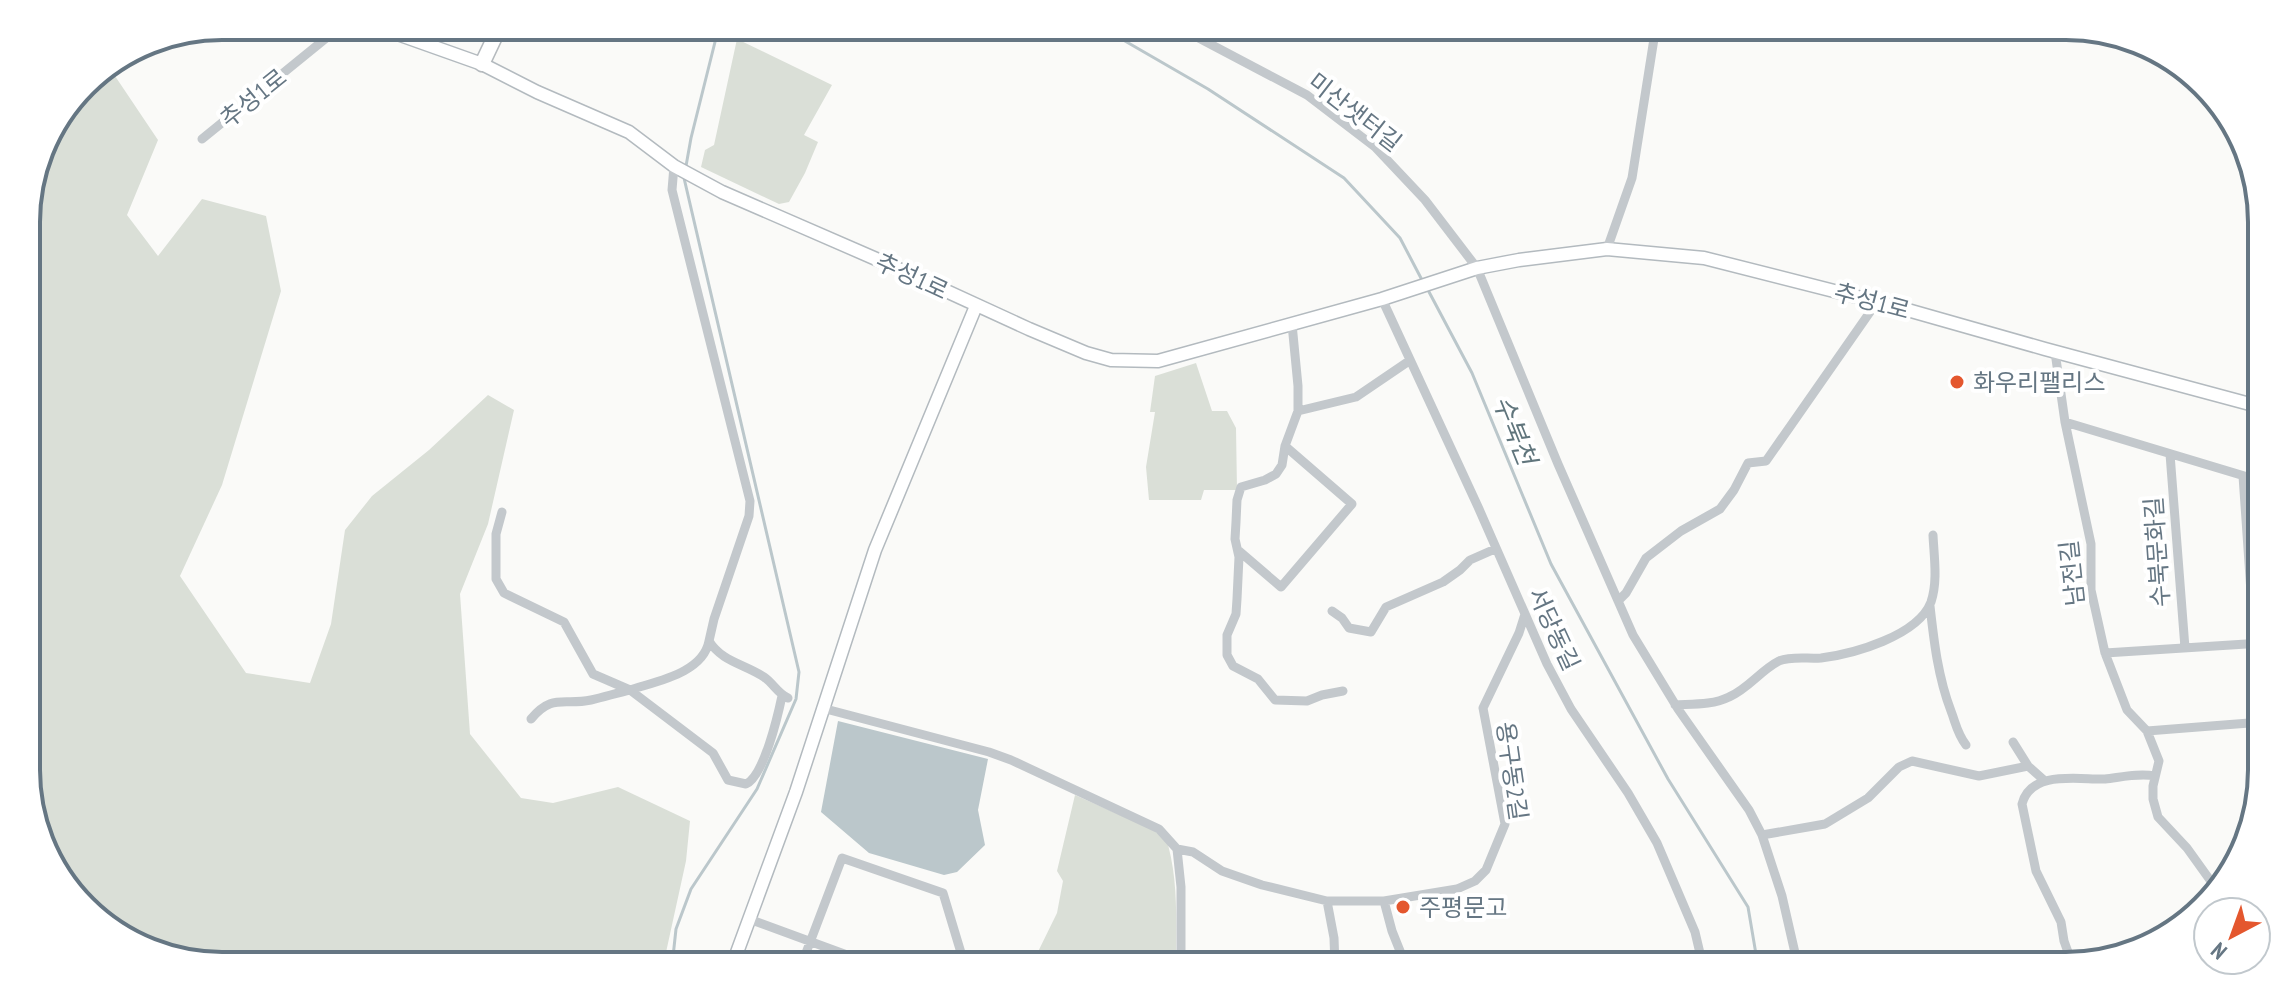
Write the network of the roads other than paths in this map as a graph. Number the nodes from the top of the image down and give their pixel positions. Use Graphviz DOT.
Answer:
graph roads {
  1 [pos="324,40"];
  2 [pos="414,40"];
  3 [pos="493,40"];
  4 [pos="1203,40"];
  5 [pos="1654,40"];
  6 [pos="482,64"];
  7 [pos="202,139"];
  8 [pos="677,168"];
  9 [pos="1607,249"];
  10 [pos="1476,269"];
  11 [pos="1386,298"];
  12 [pos="1877,302"];
  13 [pos="976,306"];
  14 [pos="1292,324"];
  15 [pos="2055,352"];
  16 [pos="1409,361"];
  17 [pos="2248,404"];
  18 [pos="1298,411"];
  19 [pos="2065,422"];
  20 [pos="1285,446"];
  21 [pos="2170,454"];
  22 [pos="2243,476"];
  23 [pos="2248,477"];
  24 [pos="502,512"];
  25 [pos="2248,528"];
  26 [pos="1933,535"];
  27 [pos="1495,549"];
  28 [pos="1237,550"];
  29 [pos="1618,601"];
  30 [pos="1930,606"];
  31 [pos="1332,611"];
  32 [pos="1525,614"];
  33 [pos="709,641"];
  34 [pos="2248,645"];
  35 [pos="2185,648"];
  36 [pos="2105,653"];
  37 [pos="630,690"];
  38 [pos="1343,691"];
  39 [pos="1675,705"];
  40 [pos="822,708"];
  41 [pos="531,719"];
  42 [pos="2248,723"];
  43 [pos="2147,731"];
  44 [pos="2013,742"];
  45 [pos="1966,745"];
  46 [pos="2028,766"];
  47 [pos="2155,776"];
  48 [pos="2045,781"];
  49 [pos="1762,835"];
  50 [pos="1177,849"];
  51 [pos="2210,881"];
  52 [pos="1327,901"];
  53 [pos="1384,901"];
  54 [pos="749,919"];
  55 [pos="810,943"];
  56 [pos="737,952"];
  57 [pos="806,952"];
  58 [pos="836,952"];
  59 [pos="961,952"];
  60 [pos="1181,952"];
  61 [pos="1334,952"];
  62 [pos="1400,952"];
  63 [pos="1700,952"];
  64 [pos="1795,952"];
  65 [pos="2068,952"];
  1 -- 7 [label="street, 추성1로"];
  2 -- 6 [label="street, 추성1로"];
  3 -- 6 [label="main road"];
  4 -- 10 [label="street, 미산샛터길"];
  5 -- 9 [label="street"];
  6 -- 8 [label="street, 추성1로"];
  8 -- 13 [label="street, 추성1로"];
  8 -- 33 [label="street"];
  9 -- 10 [label="street, 추성1로"];
  9 -- 12 [label="street, 추성1로"];
  10 -- 11 [label="street, 추성1로"];
  10 -- 29 [label="street"];
  11 -- 14 [label="street, 추성1로"];
  11 -- 16 [label="street, 서당동길"];
  12 -- 15 [label="street, 추성1로"];
  12 -- 29 [label="street"];
  13 -- 14 [label="street, 추성1로"];
  13 -- 40 [label="street"];
  14 -- 18 [label="street"];
  15 -- 17 [label="street, 추성1로"];
  15 -- 19 [label="street, 남전길"];
  16 -- 18 [label="street"];
  16 -- 27 [label="street, 서당동길"];
  18 -- 20 [label="street"];
  19 -- 21 [label="street"];
  19 -- 36 [label="street, 남전길"];
  20 -- 28 [label="street"];
  20 -- 28 [label="street"];
  21 -- 22 [label="street"];
  21 -- 35 [label="street, 수북문화길"];
  22 -- 23 [label="street"];
  22 -- 25 [label="street"];
  24 -- 37 [label="street"];
  26 -- 30 [label="street"];
  27 -- 31 [label="street"];
  27 -- 32 [label="street, 서당동길"];
  28 -- 38 [label="street"];
  29 -- 39 [label="street"];
  30 -- 39 [label="street"];
  30 -- 45 [label="street"];
  32 -- 53 [label="street, 용구동2길"];
  32 -- 63 [label="street, 서당동길"];
  33 -- 37 [label="street"];
  33 -- 37 [label="street"];
  34 -- 35 [label="street"];
  35 -- 36 [label="street"];
  36 -- 43 [label="street, 남전길"];
  37 -- 41 [label="street"];
  39 -- 49 [label="street"];
  40 -- 50 [label="street, 용구동2길"];
  40 -- 54 [label="street"];
  42 -- 43 [label="street"];
  43 -- 47 [label="street, 남전길"];
  44 -- 46 [label="street"];
  46 -- 48 [label="street"];
  46 -- 49 [label="street"];
  47 -- 48 [label="street"];
  47 -- 51 [label="street, 남전길"];
  48 -- 65 [label="street"];
  49 -- 64 [label="street"];
  50 -- 52 [label="street, 용구동2길"];
  50 -- 60 [label="street"];
  52 -- 53 [label="street, 용구동2길"];
  52 -- 61 [label="street"];
  53 -- 62 [label="street"];
  54 -- 55 [label="street"];
  54 -- 56 [label="street"];
  55 -- 57 [label="street"];
  55 -- 58 [label="street"];
  55 -- 59 [label="street"];
}
